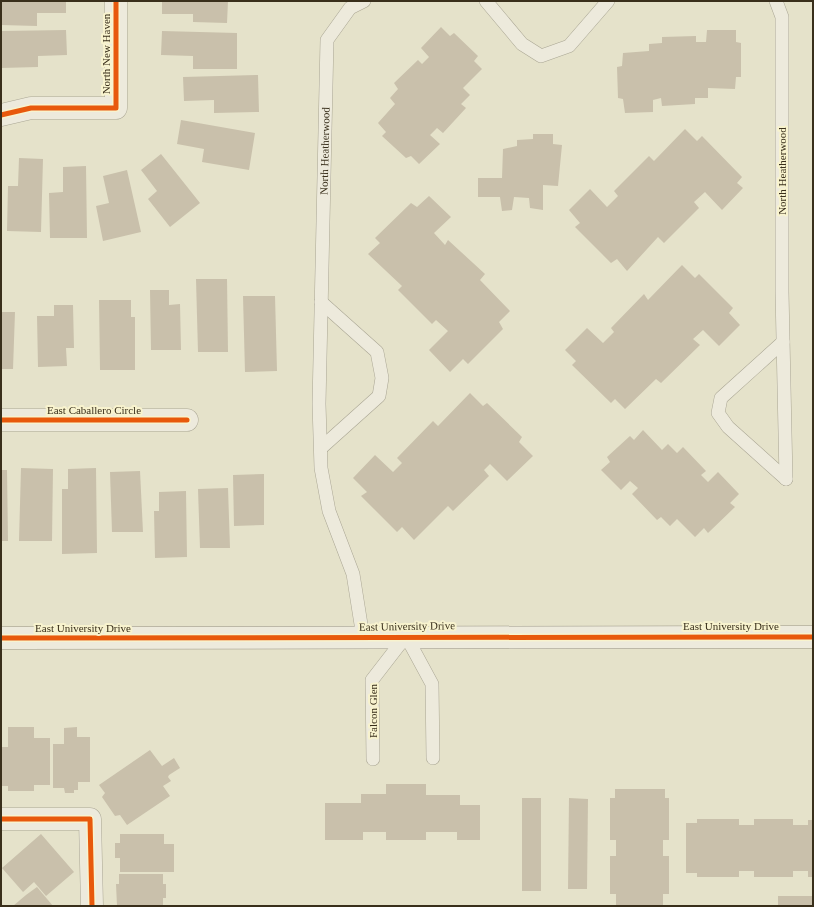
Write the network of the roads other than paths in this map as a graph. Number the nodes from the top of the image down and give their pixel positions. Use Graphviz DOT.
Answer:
graph roads {
  1 [pos="116,1"];
  2 [pos="364,1"];
  3 [pos="486,1"];
  4 [pos="608,1"];
  5 [pos="776,1"];
  6 [pos="1,115"];
  7 [pos="321,302"];
  8 [pos="783,342"];
  9 [pos="1,420"];
  10 [pos="187,420"];
  11 [pos="321,448"];
  12 [pos="406,636"];
  13 [pos="363,637"];
  14 [pos="813,637"];
  15 [pos="1,638"];
  16 [pos="433,758"];
  17 [pos="373,759"];
  18 [pos="1,819"];
  19 [pos="92,906"];
  1 -- 6 [label="main road, North New Haven"];
  2 -- 7 [label="lane, North Heatherwood"];
  3 -- 4 [label="lane"];
  5 -- 8 [label="lane, North Heatherwood"];
  7 -- 11 [label="lane, North Heatherwood"];
  7 -- 11 [label="lane"];
  8 -- 8 [label="lane, North Heatherwood"];
  9 -- 10 [label="main road, East Caballero Circle"];
  11 -- 13 [label="lane, North Heatherwood"];
  12 -- 13 [label="main road, East University Drive"];
  12 -- 14 [label="main road, East University Drive"];
  12 -- 16 [label="lane"];
  12 -- 17 [label="lane, Falcon Glen"];
  13 -- 15 [label="main road, East University Drive"];
  18 -- 19 [label="main road"];
}
